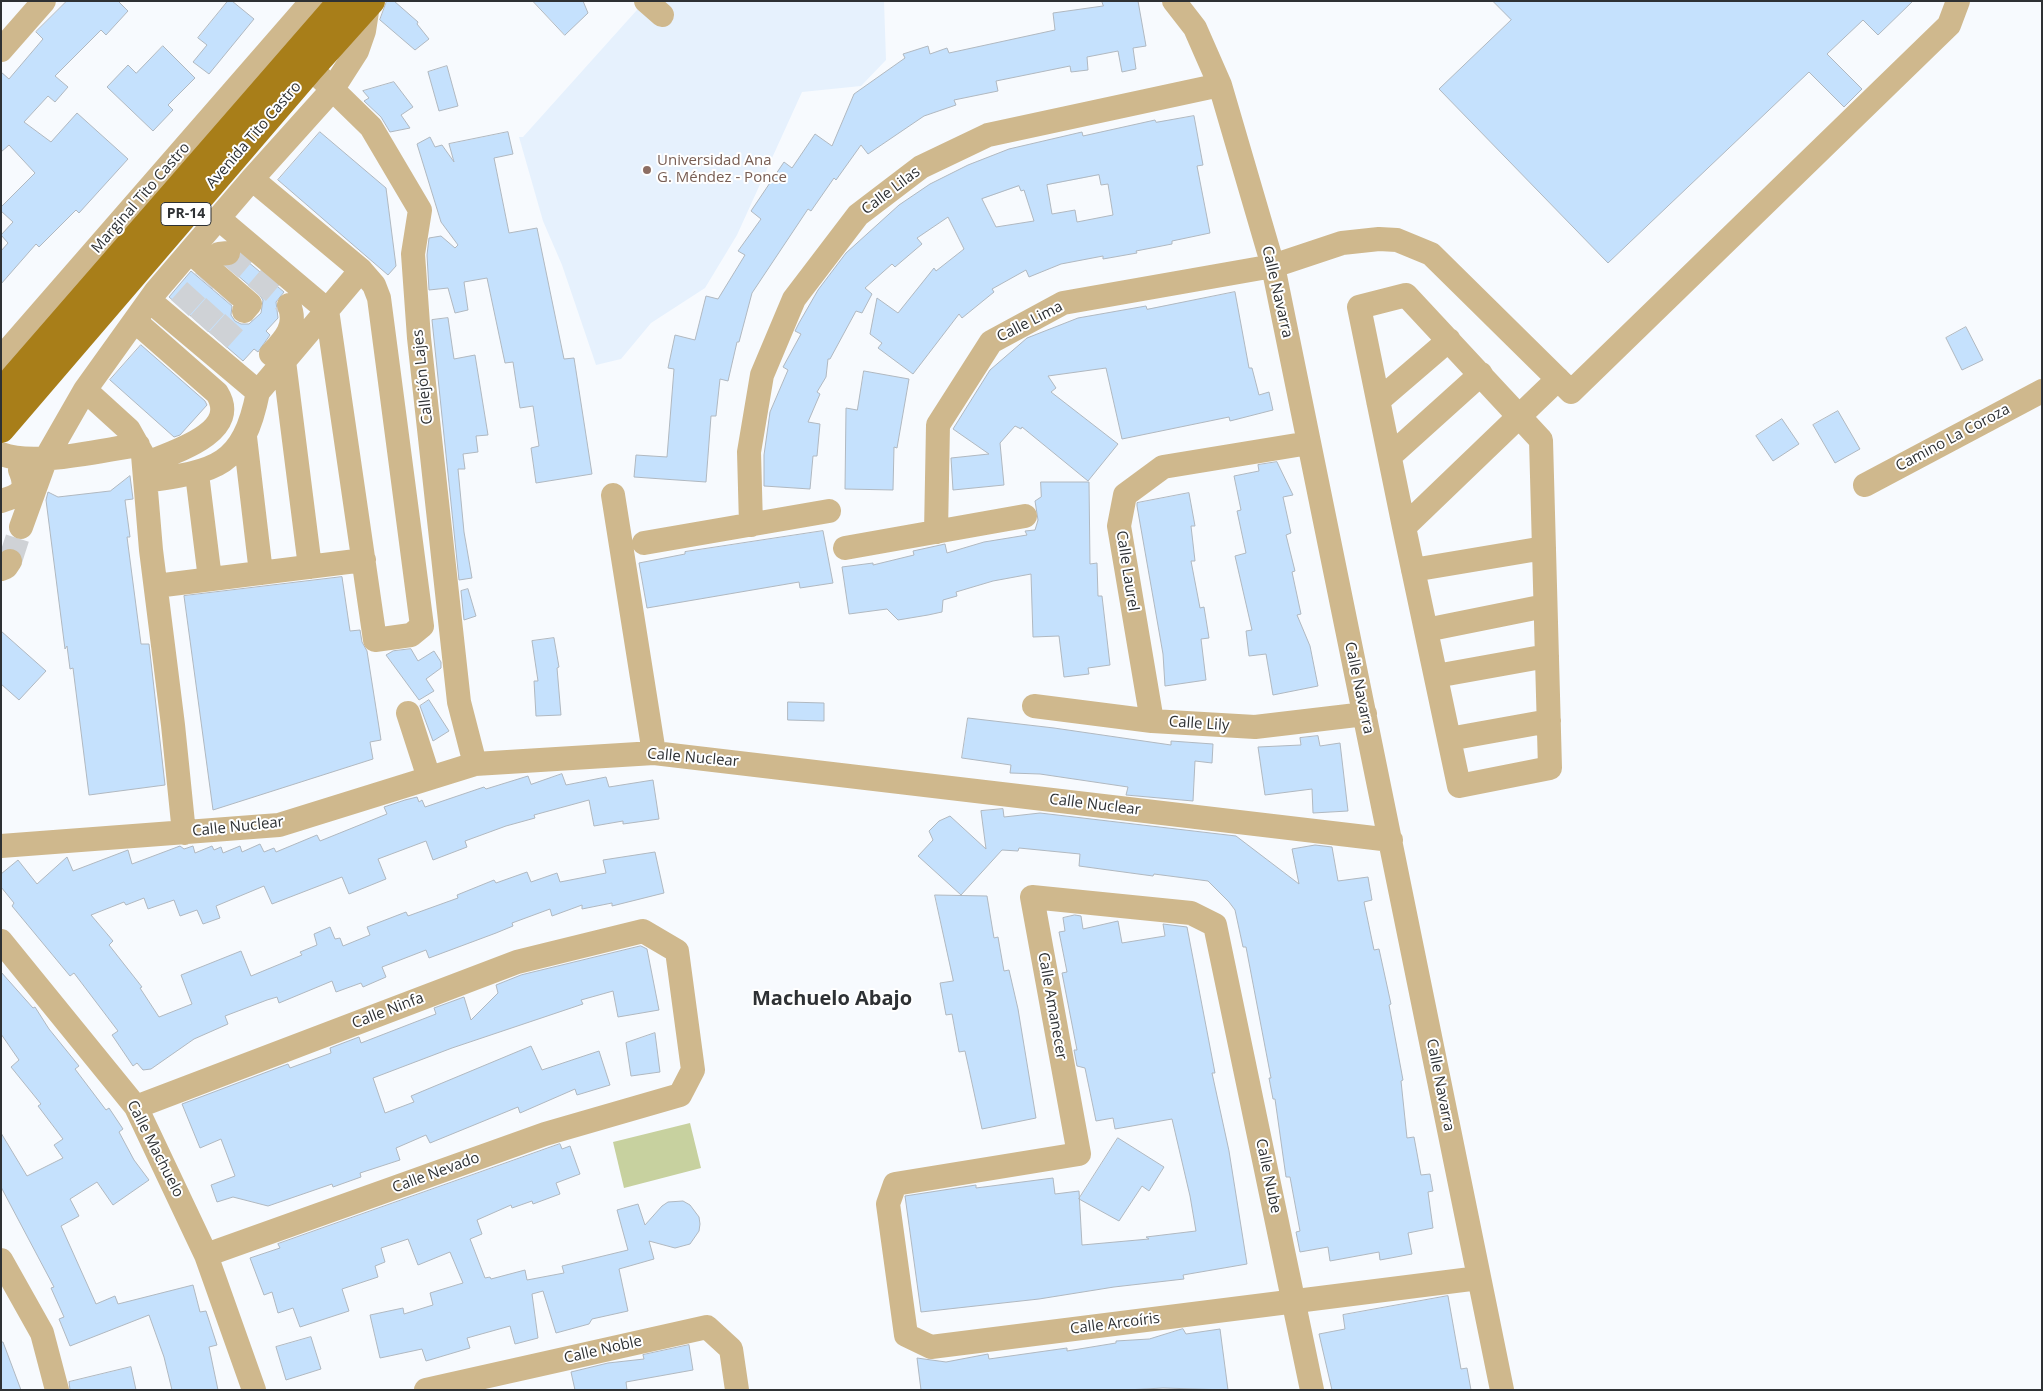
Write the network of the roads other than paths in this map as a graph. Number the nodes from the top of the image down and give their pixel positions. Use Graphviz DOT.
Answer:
graph roads {
  1 [pos="44,1"];
  2 [pos="1174,1"];
  3 [pos="1958,1"];
  4 [pos="360,3"];
  5 [pos="306,8"];
  6 [pos="1,50"];
  7 [pos="295,54"];
  8 [pos="1220,85"];
  9 [pos="332,90"];
  10 [pos="252,178"];
  11 [pos="218,218"];
  12 [pos="228,253"];
  13 [pos="1273,266"];
  14 [pos="204,267"];
  15 [pos="362,270"];
  16 [pos="150,301"];
  17 [pos="289,305"];
  18 [pos="327,310"];
  19 [pos="244,311"];
  20 [pos="136,322"];
  21 [pos="1449,340"];
  22 [pos="1,358"];
  23 [pos="284,362"];
  24 [pos="1480,374"];
  25 [pos="1558,379"];
  26 [pos="251,386"];
  27 [pos="85,390"];
  28 [pos="2042,391"];
  29 [pos="1,392"];
  30 [pos="1378,401"];
  31 [pos="1520,416"];
  32 [pos="1,429"];
  33 [pos="244,437"];
  34 [pos="1309,443"];
  35 [pos="1390,456"];
  36 [pos="8,457"];
  37 [pos="46,458"];
  38 [pos="143,463"];
  39 [pos="197,474"];
  40 [pos="1865,485"];
  41 [pos="613,496"];
  42 [pos="1,501"];
  43 [pos="829,511"];
  44 [pos="1025,516"];
  45 [pos="751,525"];
  46 [pos="21,527"];
  47 [pos="1404,527"];
  48 [pos="936,532"];
  49 [pos="644,543"];
  50 [pos="845,548"];
  51 [pos="1544,548"];
  52 [pos="364,560"];
  53 [pos="310,566"];
  54 [pos="1413,570"];
  55 [pos="261,573"];
  56 [pos="210,579"];
  57 [pos="156,586"];
  58 [pos="1545,606"];
  59 [pos="1426,630"];
  60 [pos="1547,656"];
  61 [pos="1436,676"];
  62 [pos="1034,706"];
  63 [pos="408,713"];
  64 [pos="1365,714"];
  65 [pos="1152,721"];
  66 [pos="1548,721"];
  67 [pos="1449,738"];
  68 [pos="654,753"];
  69 [pos="475,764"];
  70 [pos="429,778"];
  71 [pos="184,833"];
  72 [pos="1391,840"];
  73 [pos="1,846"];
  74 [pos="1,940"];
  75 [pos="1223,963"];
  76 [pos="668,1098"];
  77 [pos="136,1107"];
  78 [pos="895,1184"];
  79 [pos="206,1254"];
  80 [pos="1,1260"];
  81 [pos="1479,1278"];
  82 [pos="1294,1301"];
  83 [pos="57,1390"];
  84 [pos="254,1390"];
  85 [pos="426,1390"];
  86 [pos="737,1390"];
  87 [pos="1312,1390"];
  88 [pos="1502,1390"];
  1 -- 6 [label="street"];
  2 -- 8 [label="street, Calle Navarra"];
  3 -- 25 [label="street, Calle Lima"];
  4 -- 7 [label="main road, Avenida Tito Castro / PR-14"];
  4 -- 9 [label="street"];
  5 -- 7 [label="street, Marginal Tito Castro"];
  7 -- 9 [label="street, Callejón Lajes"];
  7 -- 22 [label="street, Marginal Tito Castro"];
  7 -- 29 [label="main road, Avenida Tito Castro / PR-14"];
  7 -- 32 [label="main road, Avenida Tito Castro / PR-14"];
  8 -- 13 [label="street, Calle Navarra"];
  8 -- 45 [label="street, Calle Lilas"];
  9 -- 10 [label="street"];
  9 -- 69 [label="street, Callejón Lajes"];
  10 -- 11 [label="street"];
  10 -- 15 [label="street"];
  11 -- 14 [label="street"];
  11 -- 18 [label="street"];
  12 -- 14 [label="street"];
  13 -- 25 [label="street, Calle Lima"];
  13 -- 34 [label="street, Calle Navarra"];
  13 -- 48 [label="street, Calle Lima"];
  14 -- 16 [label="street"];
  14 -- 19 [label="street"];
  15 -- 18 [label="street"];
  15 -- 52 [label="street"];
  16 -- 20 [label="street"];
  16 -- 26 [label="street"];
  17 -- 26 [label="street"];
  18 -- 23 [label="street"];
  18 -- 52 [label="street"];
  20 -- 27 [label="street"];
  20 -- 38 [label="street"];
  21 -- 24 [label="street"];
  21 -- 30 [label="street"];
  21 -- 30 [label="street"];
  23 -- 26 [label="street"];
  23 -- 53 [label="street"];
  24 -- 31 [label="street"];
  24 -- 35 [label="street"];
  25 -- 31 [label="street"];
  26 -- 33 [label="street"];
  27 -- 37 [label="street"];
  27 -- 38 [label="street"];
  28 -- 40 [label="street, Camino La Coroza"];
  30 -- 35 [label="street"];
  31 -- 47 [label="street"];
  31 -- 51 [label="street"];
  33 -- 39 [label="street"];
  33 -- 55 [label="street"];
  34 -- 64 [label="street, Calle Navarra"];
  34 -- 65 [label="street, Calle Laurel"];
  35 -- 47 [label="street"];
  36 -- 37 [label="street"];
  36 -- 42 [label="street"];
  37 -- 38 [label="street"];
  37 -- 46 [label="street"];
  38 -- 39 [label="street"];
  38 -- 57 [label="street"];
  39 -- 56 [label="street"];
  41 -- 68 [label="street"];
  43 -- 45 [label="street"];
  44 -- 48 [label="street"];
  45 -- 49 [label="street"];
  47 -- 54 [label="street"];
  48 -- 50 [label="street"];
  51 -- 54 [label="street"];
  51 -- 58 [label="street"];
  52 -- 53 [label="street"];
  53 -- 55 [label="street"];
  54 -- 59 [label="street"];
  55 -- 56 [label="street"];
  56 -- 57 [label="street"];
  57 -- 71 [label="street"];
  58 -- 59 [label="street"];
  58 -- 60 [label="street"];
  59 -- 61 [label="street"];
  60 -- 61 [label="street"];
  60 -- 66 [label="street"];
  61 -- 67 [label="street"];
  62 -- 65 [label="street, Calle Lily"];
  63 -- 70 [label="street"];
  64 -- 65 [label="street, Calle Lily"];
  64 -- 72 [label="street, Calle Navarra"];
  66 -- 67 [label="street"];
  66 -- 67 [label="street"];
  68 -- 69 [label="street, Calle Nuclear"];
  68 -- 72 [label="street, Calle Nuclear"];
  69 -- 70 [label="street, Calle Nuclear"];
  70 -- 71 [label="street, Calle Nuclear"];
  71 -- 73 [label="street, Calle Nuclear"];
  72 -- 81 [label="street, Calle Navarra"];
  74 -- 77 [label="street, Calle Machuelo"];
  75 -- 78 [label="street, Calle Amanecer"];
  75 -- 82 [label="street, Calle Nube"];
  76 -- 77 [label="street, Calle Ninfa"];
  76 -- 79 [label="street, Calle Nevado"];
  77 -- 79 [label="street, Calle Machuelo"];
  78 -- 82 [label="street, Calle Arcoíris"];
  79 -- 84 [label="street, Calle Machuelo"];
  80 -- 83 [label="street"];
  81 -- 82 [label="street, Calle Arcoíris"];
  81 -- 88 [label="street, Calle Navarra"];
  82 -- 87 [label="street, Calle Nube"];
  85 -- 86 [label="street, Calle Noble"];
}
